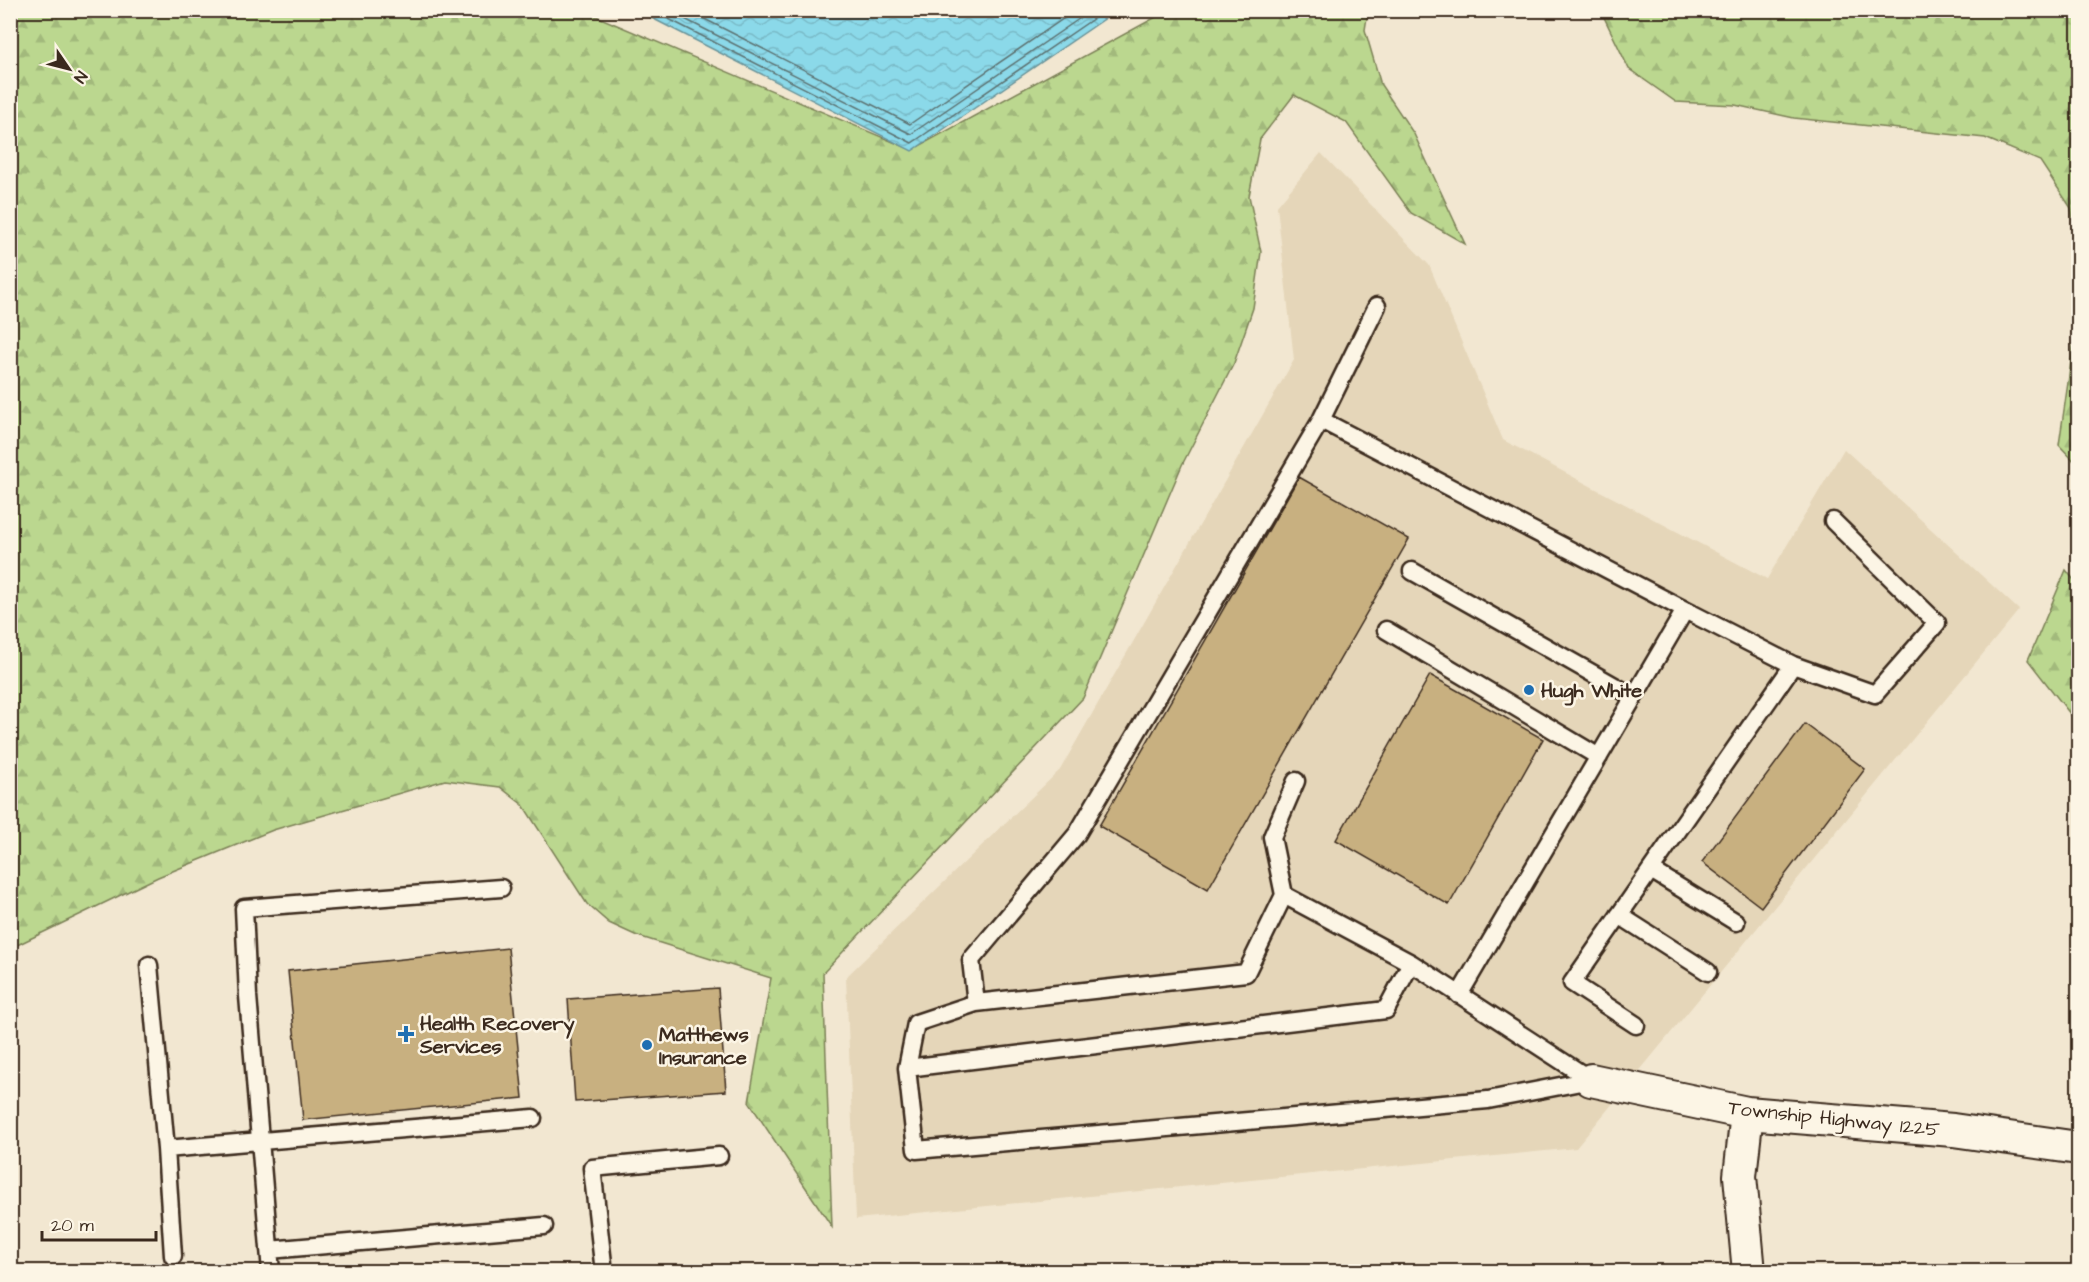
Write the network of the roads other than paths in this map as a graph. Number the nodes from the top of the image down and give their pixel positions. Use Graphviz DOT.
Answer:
graph roads {
  1 [pos="1377,306"];
  2 [pos="1321,420"];
  3 [pos="1833,521"];
  4 [pos="1412,571"];
  5 [pos="1685,610"];
  6 [pos="1386,630"];
  7 [pos="1793,664"];
  8 [pos="1634,697"];
  9 [pos="1599,757"];
  10 [pos="1296,781"];
  11 [pos="1651,870"];
  12 [pos="501,888"];
  13 [pos="1284,895"];
  14 [pos="1619,915"];
  15 [pos="1736,922"];
  16 [pos="1411,963"];
  17 [pos="148,965"];
  18 [pos="1708,972"];
  19 [pos="1459,995"];
  20 [pos="976,1003"];
  21 [pos="1636,1025"];
  22 [pos="907,1068"];
  23 [pos="1591,1080"];
  24 [pos="1747,1113"];
  25 [pos="533,1118"];
  26 [pos="261,1141"];
  27 [pos="2079,1148"];
  28 [pos="166,1149"];
  29 [pos="719,1156"];
  30 [pos="544,1226"];
  31 [pos="269,1250"];
  32 [pos="173,1256"];
  33 [pos="271,1272"];
  34 [pos="604,1272"];
  35 [pos="1749,1272"];
  1 -- 2 [label="lane"];
  2 -- 5 [label="lane"];
  2 -- 20 [label="lane"];
  3 -- 7 [label="lane"];
  4 -- 8 [label="lane"];
  5 -- 7 [label="lane"];
  5 -- 8 [label="lane"];
  6 -- 9 [label="lane"];
  7 -- 11 [label="lane"];
  8 -- 9 [label="lane"];
  9 -- 19 [label="lane"];
  10 -- 13 [label="lane"];
  11 -- 14 [label="lane"];
  11 -- 15 [label="lane"];
  12 -- 26 [label="lane"];
  13 -- 16 [label="lane"];
  13 -- 20 [label="lane"];
  14 -- 18 [label="lane"];
  14 -- 21 [label="lane"];
  16 -- 19 [label="lane"];
  16 -- 22 [label="lane"];
  17 -- 28 [label="lane"];
  19 -- 23 [label="lane"];
  20 -- 22 [label="lane"];
  22 -- 23 [label="lane"];
  23 -- 24 [label="street, Township Highway 1225"];
  24 -- 27 [label="street, Township Highway 1225"];
  24 -- 35 [label="street"];
  25 -- 26 [label="lane"];
  26 -- 28 [label="lane"];
  26 -- 31 [label="lane"];
  28 -- 32 [label="lane"];
  29 -- 34 [label="lane"];
  30 -- 31 [label="lane"];
  31 -- 33 [label="lane"];
}
